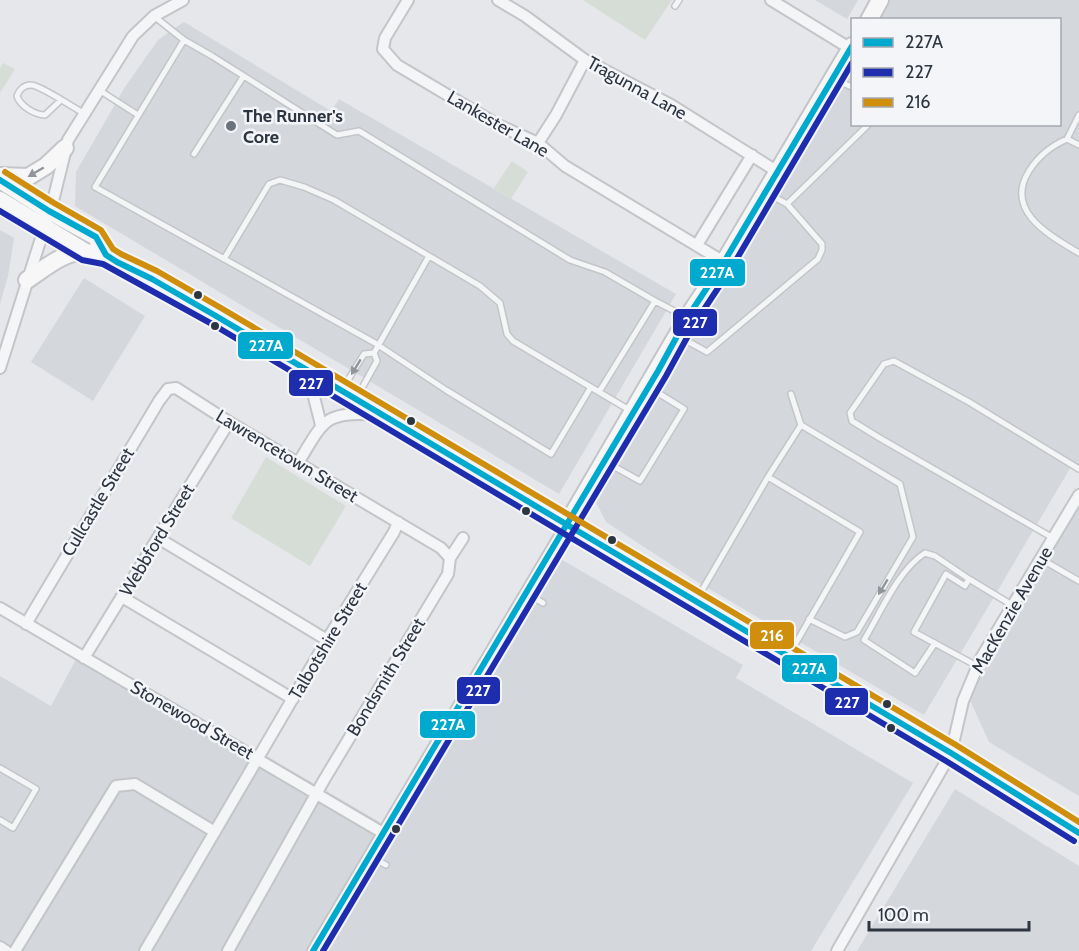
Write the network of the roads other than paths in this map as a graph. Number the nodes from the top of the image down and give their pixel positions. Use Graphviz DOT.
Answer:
graph roads {
  1 [pos="183,0"];
  2 [pos="407,0"];
  3 [pos="498,0"];
  4 [pos="771,0"];
  5 [pos="880,0"];
  6 [pos="154,16"];
  7 [pos="870,18"];
  8 [pos="184,40"];
  9 [pos="851,47"];
  10 [pos="851,50"];
  11 [pos="585,60"];
  12 [pos="243,77"];
  13 [pos="834,80"];
  14 [pos="851,87"];
  15 [pos="99,90"];
  16 [pos="61,100"];
  17 [pos="85,114"];
  18 [pos="138,115"];
  19 [pos="1079,115"];
  20 [pos="867,126"];
  21 [pos="1067,139"];
  22 [pos="538,143"];
  23 [pos="1079,145"];
  24 [pos="65,148"];
  25 [pos="194,154"];
  26 [pos="752,155"];
  27 [pos="778,172"];
  28 [pos="0,178"];
  29 [pos="766,193"];
  30 [pos="0,200"];
  31 [pos="787,204"];
  32 [pos="47,219"];
  33 [pos="697,245"];
  34 [pos="86,252"];
  35 [pos="1079,253"];
  36 [pos="106,255"];
  37 [pos="429,256"];
  38 [pos="224,259"];
  39 [pos="724,262"];
  40 [pos="27,280"];
  41 [pos="655,301"];
  42 [pos="687,318"];
  43 [pos="678,336"];
  44 [pos="378,346"];
  45 [pos="374,353"];
  46 [pos="297,364"];
  47 [pos="0,368"];
  48 [pos="591,387"];
  49 [pos="648,387"];
  50 [pos="176,388"];
  51 [pos="351,392"];
  52 [pos="599,392"];
  53 [pos="791,394"];
  54 [pos="633,412"];
  55 [pos="382,416"];
  56 [pos="229,422"];
  57 [pos="801,424"];
  58 [pos="321,426"];
  59 [pos="604,461"];
  60 [pos="298,463"];
  61 [pos="1079,469"];
  62 [pos="768,477"];
  63 [pos="1079,495"];
  64 [pos="398,522"];
  65 [pos="567,524"];
  66 [pos="158,538"];
  67 [pos="463,538"];
  68 [pos="1053,538"];
  69 [pos="450,558"];
  70 [pos="1041,559"];
  71 [pos="969,579"];
  72 [pos="1079,581"];
  73 [pos="526,593"];
  74 [pos="122,597"];
  75 [pos="696,601"];
  76 [pos="543,603"];
  77 [pos="1012,605"];
  78 [pos="0,608"];
  79 [pos="809,619"];
  80 [pos="26,624"];
  81 [pos="327,640"];
  82 [pos="935,643"];
  83 [pos="788,656"];
  84 [pos="84,658"];
  85 [pos="977,666"];
  86 [pos="293,699"];
  87 [pos="951,753"];
  88 [pos="258,759"];
  89 [pos="0,768"];
  90 [pos="317,794"];
  91 [pos="0,820"];
  92 [pos="215,832"];
  93 [pos="383,833"];
  94 [pos="1079,833"];
  95 [pos="369,856"];
  96 [pos="386,865"];
  97 [pos="0,947"];
  98 [pos="6,951"];
  99 [pos="15,951"];
  100 [pos="145,951"];
  101 [pos="228,951"];
  102 [pos="313,951"];
  103 [pos="837,951"];
  1 -- 6 [label="street"];
  2 -- 22 [label="street, Lankester Lane"];
  3 -- 11 [label="street, Tragunna Lane"];
  4 -- 9 [label="street"];
  5 -- 7 [label="main road"];
  6 -- 8 [label="lane"];
  6 -- 15 [label="street"];
  8 -- 12 [label="lane"];
  8 -- 18 [label="lane"];
  10 -- 13 [label="main road"];
  11 -- 22 [label="street"];
  11 -- 26 [label="street, Tragunna Lane"];
  12 -- 25 [label="lane"];
  12 -- 41 [label="lane"];
  13 -- 14 [label="lane"];
  13 -- 27 [label="main road"];
  15 -- 17 [label="street"];
  15 -- 18 [label="lane"];
  16 -- 16 [label="lane"];
  16 -- 17 [label="lane"];
  17 -- 24 [label="street"];
  18 -- 38 [label="lane"];
  19 -- 21 [label="lane"];
  20 -- 31 [label="lane"];
  21 -- 23 [label="lane"];
  21 -- 35 [label="lane"];
  22 -- 33 [label="street, Lankester Lane"];
  24 -- 28 [label="main road, one-way"];
  24 -- 32 [label="street"];
  26 -- 27 [label="street, Tragunna Lane"];
  26 -- 33 [label="street"];
  27 -- 29 [label="main road"];
  28 -- 32 [label="main road"];
  29 -- 31 [label="lane"];
  29 -- 39 [label="main road"];
  30 -- 32 [label="main road"];
  31 -- 43 [label="lane"];
  32 -- 34 [label="main road"];
  32 -- 36 [label="main road"];
  32 -- 40 [label="street"];
  33 -- 39 [label="street, Lankester Lane"];
  34 -- 36 [label="main road"];
  34 -- 40 [label="main road"];
  36 -- 46 [label="main road"];
  37 -- 38 [label="lane"];
  37 -- 44 [label="lane"];
  37 -- 48 [label="lane"];
  38 -- 44 [label="lane"];
  39 -- 42 [label="main road"];
  40 -- 47 [label="street"];
  41 -- 42 [label="lane"];
  41 -- 52 [label="lane"];
  42 -- 43 [label="main road"];
  43 -- 49 [label="main road"];
  44 -- 45 [label="lane"];
  44 -- 48 [label="lane"];
  45 -- 51 [label="lane"];
  45 -- 51 [label="lane, one-way"];
  46 -- 51 [label="main road"];
  46 -- 58 [label="street"];
  48 -- 52 [label="lane"];
  49 -- 54 [label="main road"];
  49 -- 59 [label="lane"];
  50 -- 56 [label="street, Lawrencetown Street"];
  50 -- 80 [label="street, Cullcastle Street"];
  51 -- 55 [label="main road"];
  52 -- 54 [label="lane"];
  53 -- 57 [label="lane"];
  54 -- 59 [label="main road"];
  55 -- 58 [label="street"];
  55 -- 65 [label="main road"];
  56 -- 60 [label="street, Lawrencetown Street"];
  56 -- 66 [label="street, Webbford Street"];
  57 -- 62 [label="lane"];
  57 -- 79 [label="lane, one-way"];
  58 -- 60 [label="street"];
  59 -- 65 [label="main road"];
  60 -- 64 [label="street, Lawrencetown Street"];
  61 -- 68 [label="lane"];
  62 -- 75 [label="lane"];
  62 -- 79 [label="lane"];
  63 -- 68 [label="street, MacKenzie Avenue"];
  64 -- 69 [label="street"];
  64 -- 81 [label="street, Talbotshire Street"];
  65 -- 73 [label="street"];
  65 -- 75 [label="main road"];
  66 -- 74 [label="street, Webbford Street"];
  66 -- 81 [label="street"];
  67 -- 69 [label="street, Bondsmith Street"];
  68 -- 70 [label="street, MacKenzie Avenue"];
  69 -- 90 [label="street, Bondsmith Street"];
  70 -- 72 [label="lane"];
  70 -- 77 [label="street, MacKenzie Avenue"];
  71 -- 77 [label="lane"];
  71 -- 82 [label="lane"];
  71 -- 82 [label="lane"];
  73 -- 76 [label="lane"];
  73 -- 93 [label="street"];
  74 -- 84 [label="street, Webbford Street"];
  74 -- 86 [label="street"];
  75 -- 83 [label="main road"];
  77 -- 85 [label="street, MacKenzie Avenue"];
  78 -- 80 [label="street, Stonewood Street"];
  79 -- 83 [label="lane"];
  80 -- 84 [label="street, Stonewood Street"];
  81 -- 86 [label="street, Talbotshire Street"];
  82 -- 85 [label="lane"];
  83 -- 87 [label="main road"];
  84 -- 88 [label="street, Stonewood Street"];
  85 -- 87 [label="street, MacKenzie Avenue"];
  86 -- 88 [label="street, Talbotshire Street"];
  87 -- 94 [label="main road"];
  87 -- 103 [label="street, MacKenzie Avenue"];
  88 -- 90 [label="street, Stonewood Street"];
  88 -- 92 [label="street, Talbotshire Street"];
  89 -- 91 [label="lane"];
  90 -- 93 [label="street, Stonewood Street"];
  90 -- 101 [label="street, Bondsmith Street"];
  92 -- 99 [label="street"];
  92 -- 100 [label="street, Talbotshire Street"];
  93 -- 95 [label="street"];
  95 -- 96 [label="lane"];
  95 -- 102 [label="street"];
  97 -- 98 [label="street"];
}
